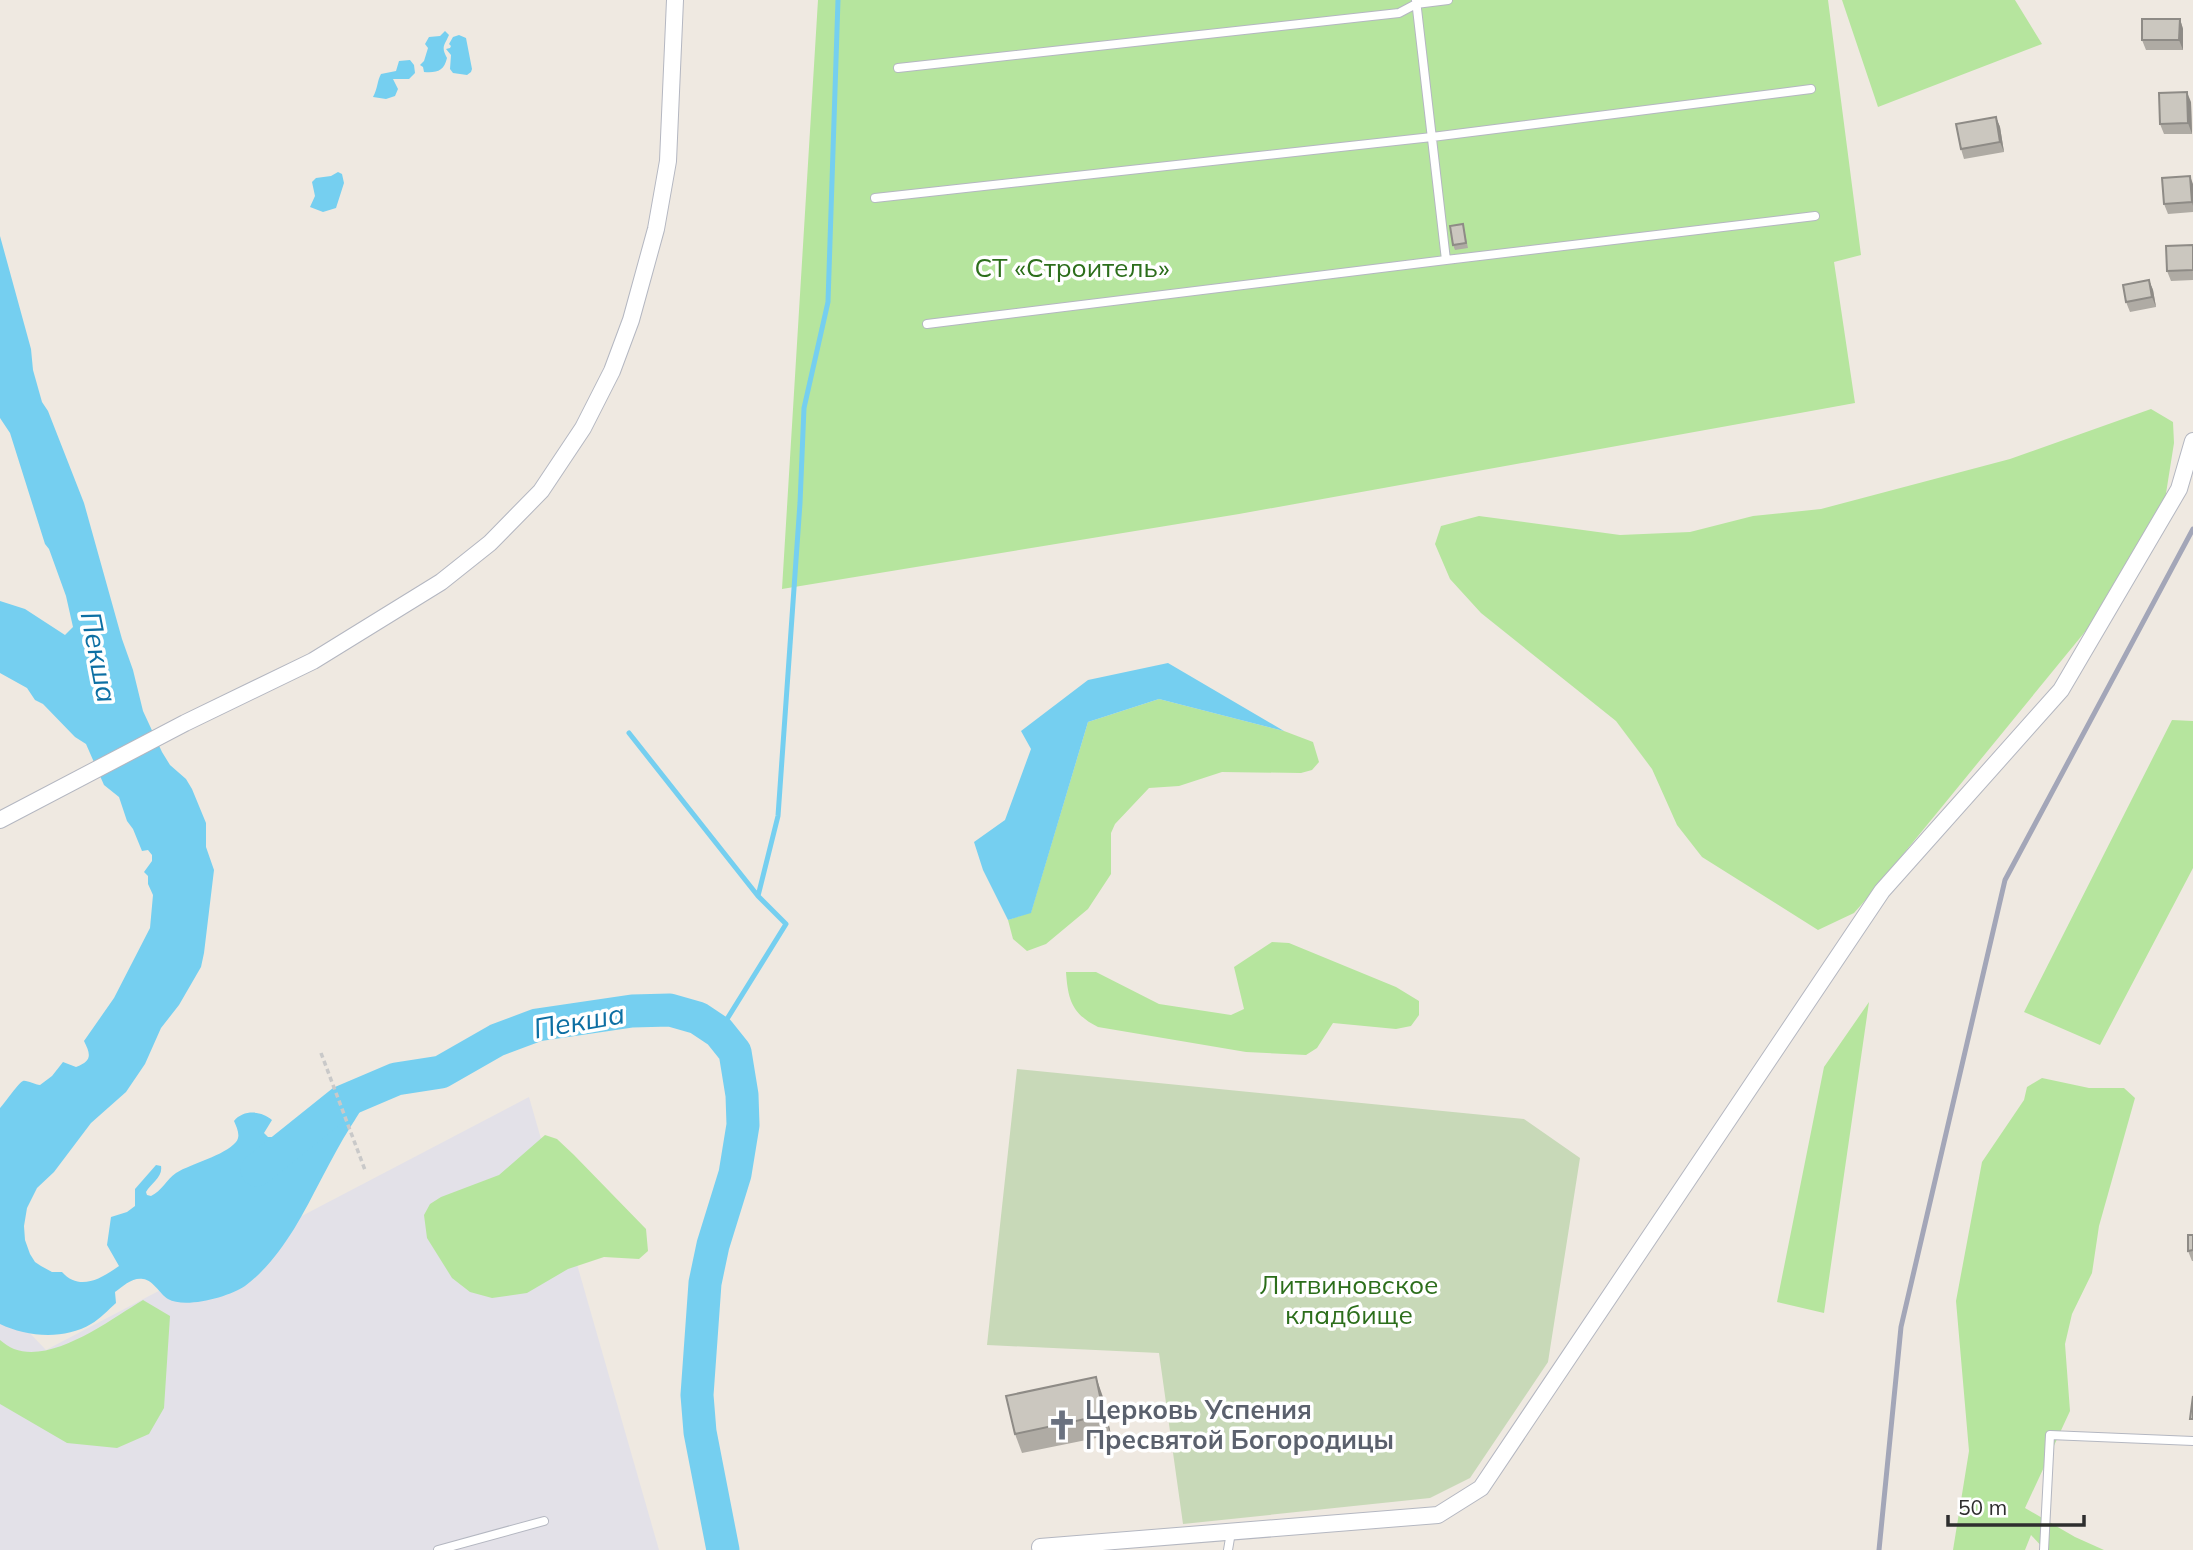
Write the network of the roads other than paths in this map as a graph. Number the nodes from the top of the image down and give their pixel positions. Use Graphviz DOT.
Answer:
graph roads {
  1 [pos="675,0"];
  2 [pos="1448,0"];
  3 [pos="1416,2"];
  4 [pos="898,68"];
  5 [pos="1811,89"];
  6 [pos="1432,137"];
  7 [pos="875,198"];
  8 [pos="1815,216"];
  9 [pos="1446,260"];
  10 [pos="927,324"];
  11 [pos="2193,441"];
  12 [pos="0,820"];
  13 [pos="2193,1441"];
  14 [pos="544,1521"];
  15 [pos="1231,1532"];
  16 [pos="1040,1547"];
  17 [pos="438,1550"];
  18 [pos="1228,1550"];
  19 [pos="2044,1550"];
  1 -- 12 [label="street"];
  2 -- 3 [label="lane"];
  3 -- 4 [label="lane"];
  3 -- 6 [label="lane"];
  5 -- 6 [label="lane"];
  6 -- 7 [label="lane"];
  6 -- 9 [label="lane"];
  8 -- 9 [label="lane"];
  9 -- 10 [label="lane"];
  11 -- 15 [label="street"];
  13 -- 19 [label="lane"];
  14 -- 17 [label="lane"];
  15 -- 16 [label="street"];
  15 -- 18 [label="lane"];
}
